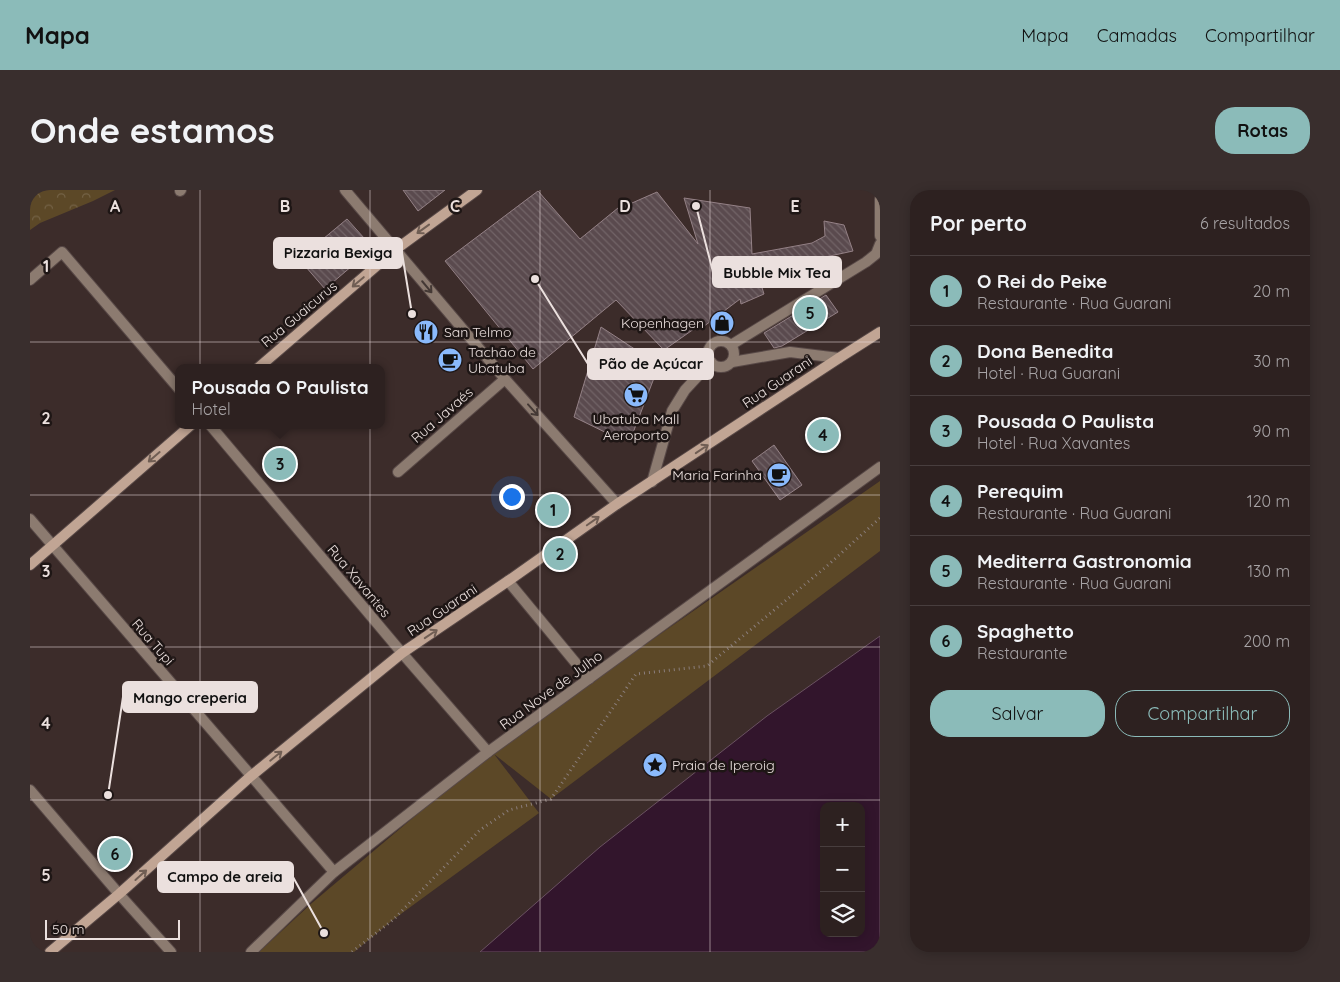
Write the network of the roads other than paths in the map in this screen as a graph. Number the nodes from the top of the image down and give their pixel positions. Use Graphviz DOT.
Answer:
graph roads {
  1 [pos="345,190"];
  2 [pos="477,190"];
  3 [pos="880,199"];
  4 [pos="880,236"];
  5 [pos="880,244"];
  6 [pos="396,250"];
  7 [pos="30,280"];
  8 [pos="880,332"];
  9 [pos="732,345"];
  10 [pos="839,358"];
  11 [pos="711,362"];
  12 [pos="732,362"];
  13 [pos="263,364"];
  14 [pos="505,379"];
  15 [pos="175,383"];
  16 [pos="186,429"];
  17 [pos="213,429"];
  18 [pos="880,468"];
  19 [pos="398,472"];
  20 [pos="652,482"];
  21 [pos="618,504"];
  22 [pos="30,519"];
  23 [pos="53,546"];
  24 [pos="30,565"];
  25 [pos="508,581"];
  26 [pos="402,653"];
  27 [pos="589,679"];
  28 [pos="488,752"];
  29 [pos="251,776"];
  30 [pos="30,790"];
  31 [pos="334,872"];
  32 [pos="119,894"];
  33 [pos="50,952"];
  34 [pos="171,952"];
  35 [pos="252,952"];
  1 -- 6 [label="street"];
  2 -- 6 [label="main road, Rua Guaicurus, one-way"];
  3 -- 4 [label="street"];
  5 -- 9 [label="street"];
  6 -- 13 [label="main road, Rua Guaicurus, one-way"];
  6 -- 14 [label="street, one-way"];
  7 -- 15 [label="street"];
  8 -- 10 [label="main road, Rua Guarani"];
  9 -- 11 [label="street"];
  9 -- 12 [label="street"];
  10 -- 12 [label="street"];
  20 -- 10 [label="main road, Rua Guarani, one-way"];
  11 -- 12 [label="street"];
  11 -- 20 [label="street"];
  14 -- 19 [label="street, Rua Javaés"];
  14 -- 21 [label="street, one-way"];
  16 -- 23 [label="main road, one-way"];
  17 -- 26 [label="street, Rua Xavantes"];
  18 -- 27 [label="street, Rua Nove de Julho"];
  20 -- 21 [label="main road, Rua Guarani"];
  25 -- 21 [label="main road, Rua Guarani, one-way"];
  22 -- 23 [label="street, Rua Tupi"];
  23 -- 24 [label="main road"];
  23 -- 29 [label="street, Rua Tupi"];
  26 -- 25 [label="main road, Rua Guarani, one-way"];
  25 -- 27 [label="street"];
  26 -- 28 [label="street, Rua Xavantes"];
  29 -- 26 [label="main road, Rua Guarani, one-way"];
  27 -- 28 [label="street, Rua Nove de Julho"];
  28 -- 31 [label="street, Rua Nove de Julho"];
  29 -- 31 [label="street, Rua Tupi"];
  32 -- 29 [label="main road, Rua Guarani, one-way"];
  30 -- 32 [label="street"];
  31 -- 35 [label="street, Rua Nove de Julho"];
  32 -- 33 [label="main road, Rua Guarani"];
  32 -- 34 [label="street"];
}
